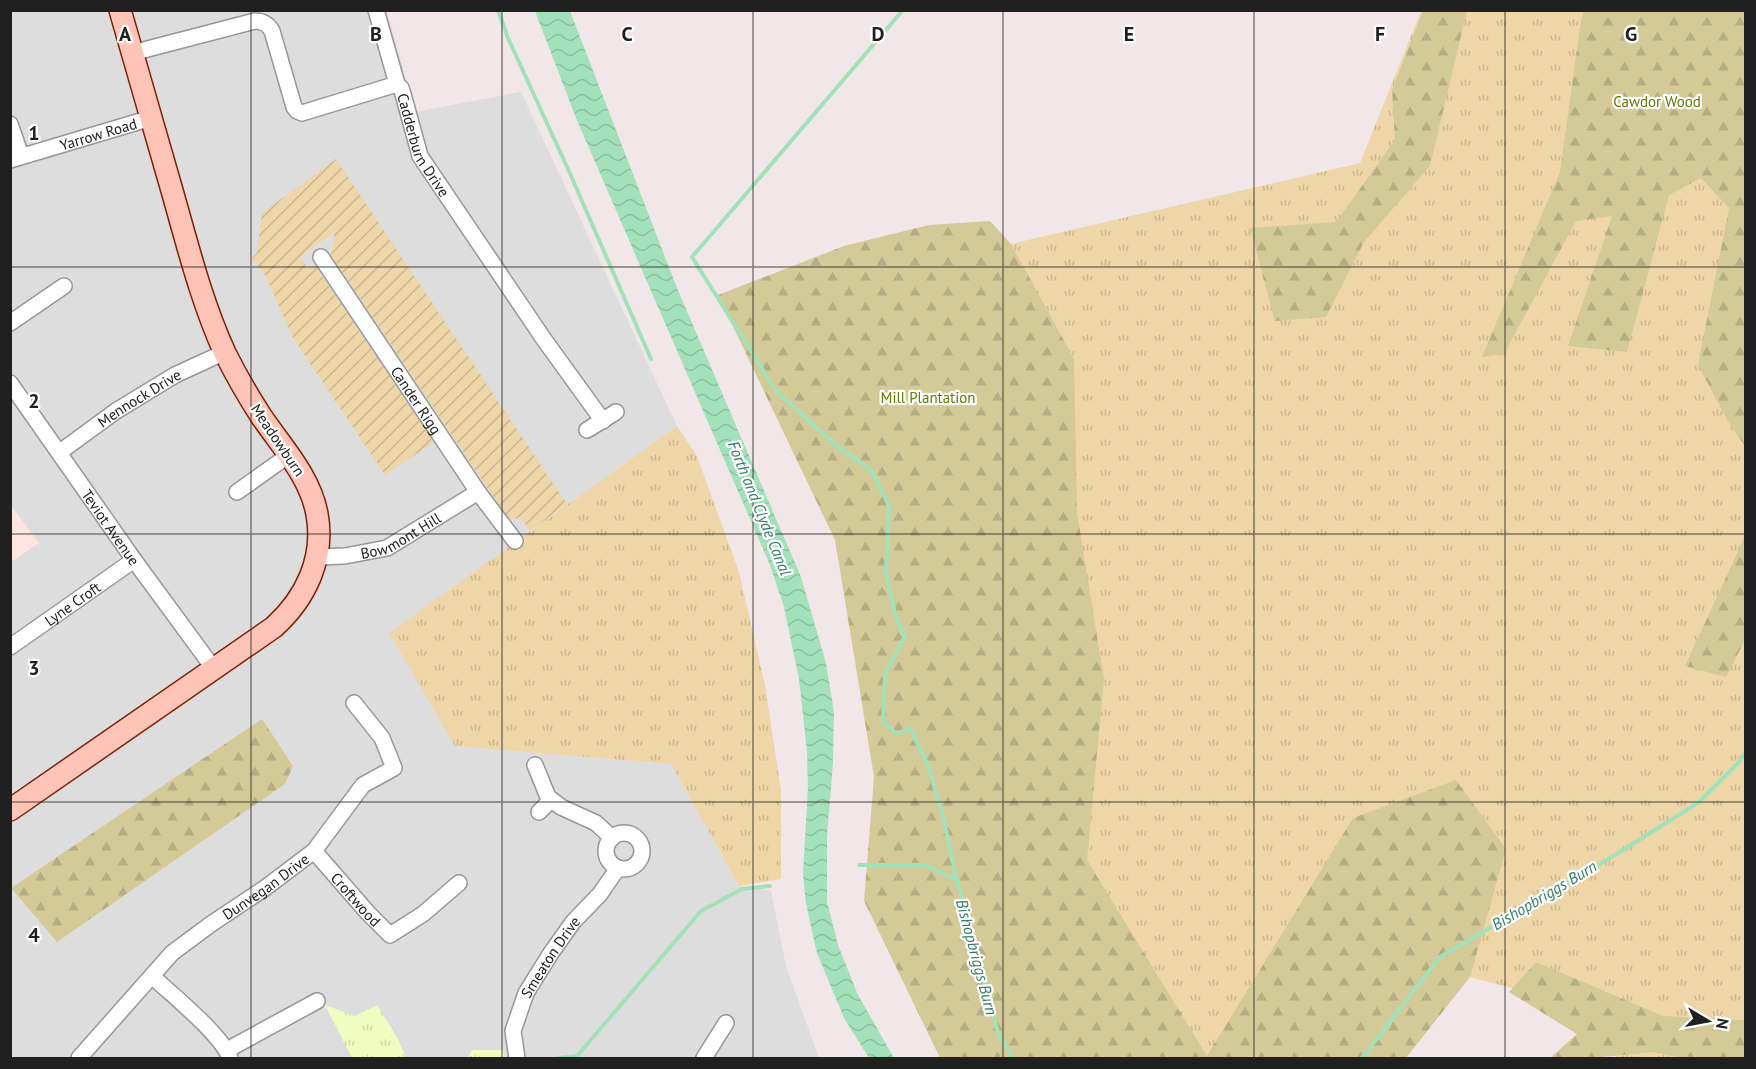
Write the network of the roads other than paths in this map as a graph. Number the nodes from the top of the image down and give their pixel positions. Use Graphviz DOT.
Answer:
graph roads {
  1 [pos="120,10"];
  2 [pos="376,10"];
  3 [pos="132,53"];
  4 [pos="397,84"];
  5 [pos="151,118"];
  6 [pos="10,124"];
  7 [pos="16,158"];
  8 [pos="321,257"];
  9 [pos="64,286"];
  10 [pos="10,323"];
  11 [pos="225,352"];
  12 [pos="10,383"];
  13 [pos="616,412"];
  14 [pos="603,421"];
  15 [pos="587,430"];
  16 [pos="60,452"];
  17 [pos="289,455"];
  18 [pos="237,492"];
  19 [pos="478,492"];
  20 [pos="515,542"];
  21 [pos="317,557"];
  22 [pos="134,560"];
  23 [pos="10,646"];
  24 [pos="214,669"];
  25 [pos="354,703"];
  26 [pos="535,765"];
  27 [pos="551,800"];
  28 [pos="10,810"];
  29 [pos="539,812"];
  30 [pos="612,838"];
  31 [pos="314,850"];
  32 [pos="618,868"];
  33 [pos="459,883"];
  34 [pos="152,976"];
  35 [pos="317,1000"];
  36 [pos="726,1023"];
  37 [pos="228,1054"];
  38 [pos="79,1059"];
  39 [pos="517,1059"];
  40 [pos="704,1059"];
  1 -- 3 [label="street, Meadowburn"];
  2 -- 4 [label="street"];
  3 -- 4 [label="street, Cadderburn Drive"];
  3 -- 5 [label="street, Meadowburn"];
  4 -- 14 [label="street, Cadderburn Drive"];
  5 -- 7 [label="street, Yarrow Road"];
  5 -- 11 [label="street, Meadowburn"];
  6 -- 7 [label="street"];
  8 -- 19 [label="street, Cander Rigg"];
  9 -- 10 [label="street"];
  11 -- 16 [label="street, Mennock Drive"];
  11 -- 17 [label="street, Meadowburn"];
  12 -- 16 [label="street, Teviot Avenue"];
  13 -- 14 [label="street"];
  14 -- 15 [label="street"];
  16 -- 22 [label="street, Teviot Avenue"];
  17 -- 18 [label="street"];
  17 -- 21 [label="street, Meadowburn"];
  19 -- 20 [label="street, Cander Rigg"];
  19 -- 21 [label="street, Bowmont Hill"];
  21 -- 24 [label="street, Meadowburn"];
  22 -- 23 [label="street, Lyne Croft"];
  22 -- 24 [label="street, Teviot Avenue"];
  24 -- 28 [label="street, Meadowburn"];
  25 -- 31 [label="street, Dunvegan Drive"];
  26 -- 27 [label="street"];
  27 -- 29 [label="street"];
  27 -- 30 [label="street"];
  30 -- 32 [label="street"];
  30 -- 32 [label="street"];
  31 -- 33 [label="street, Croftwood"];
  31 -- 34 [label="street, Dunvegan Drive"];
  32 -- 39 [label="street, Smeaton Drive"];
  34 -- 37 [label="street"];
  34 -- 38 [label="street, Dunvegan Drive"];
  35 -- 37 [label="street"];
  36 -- 40 [label="street"];
}
